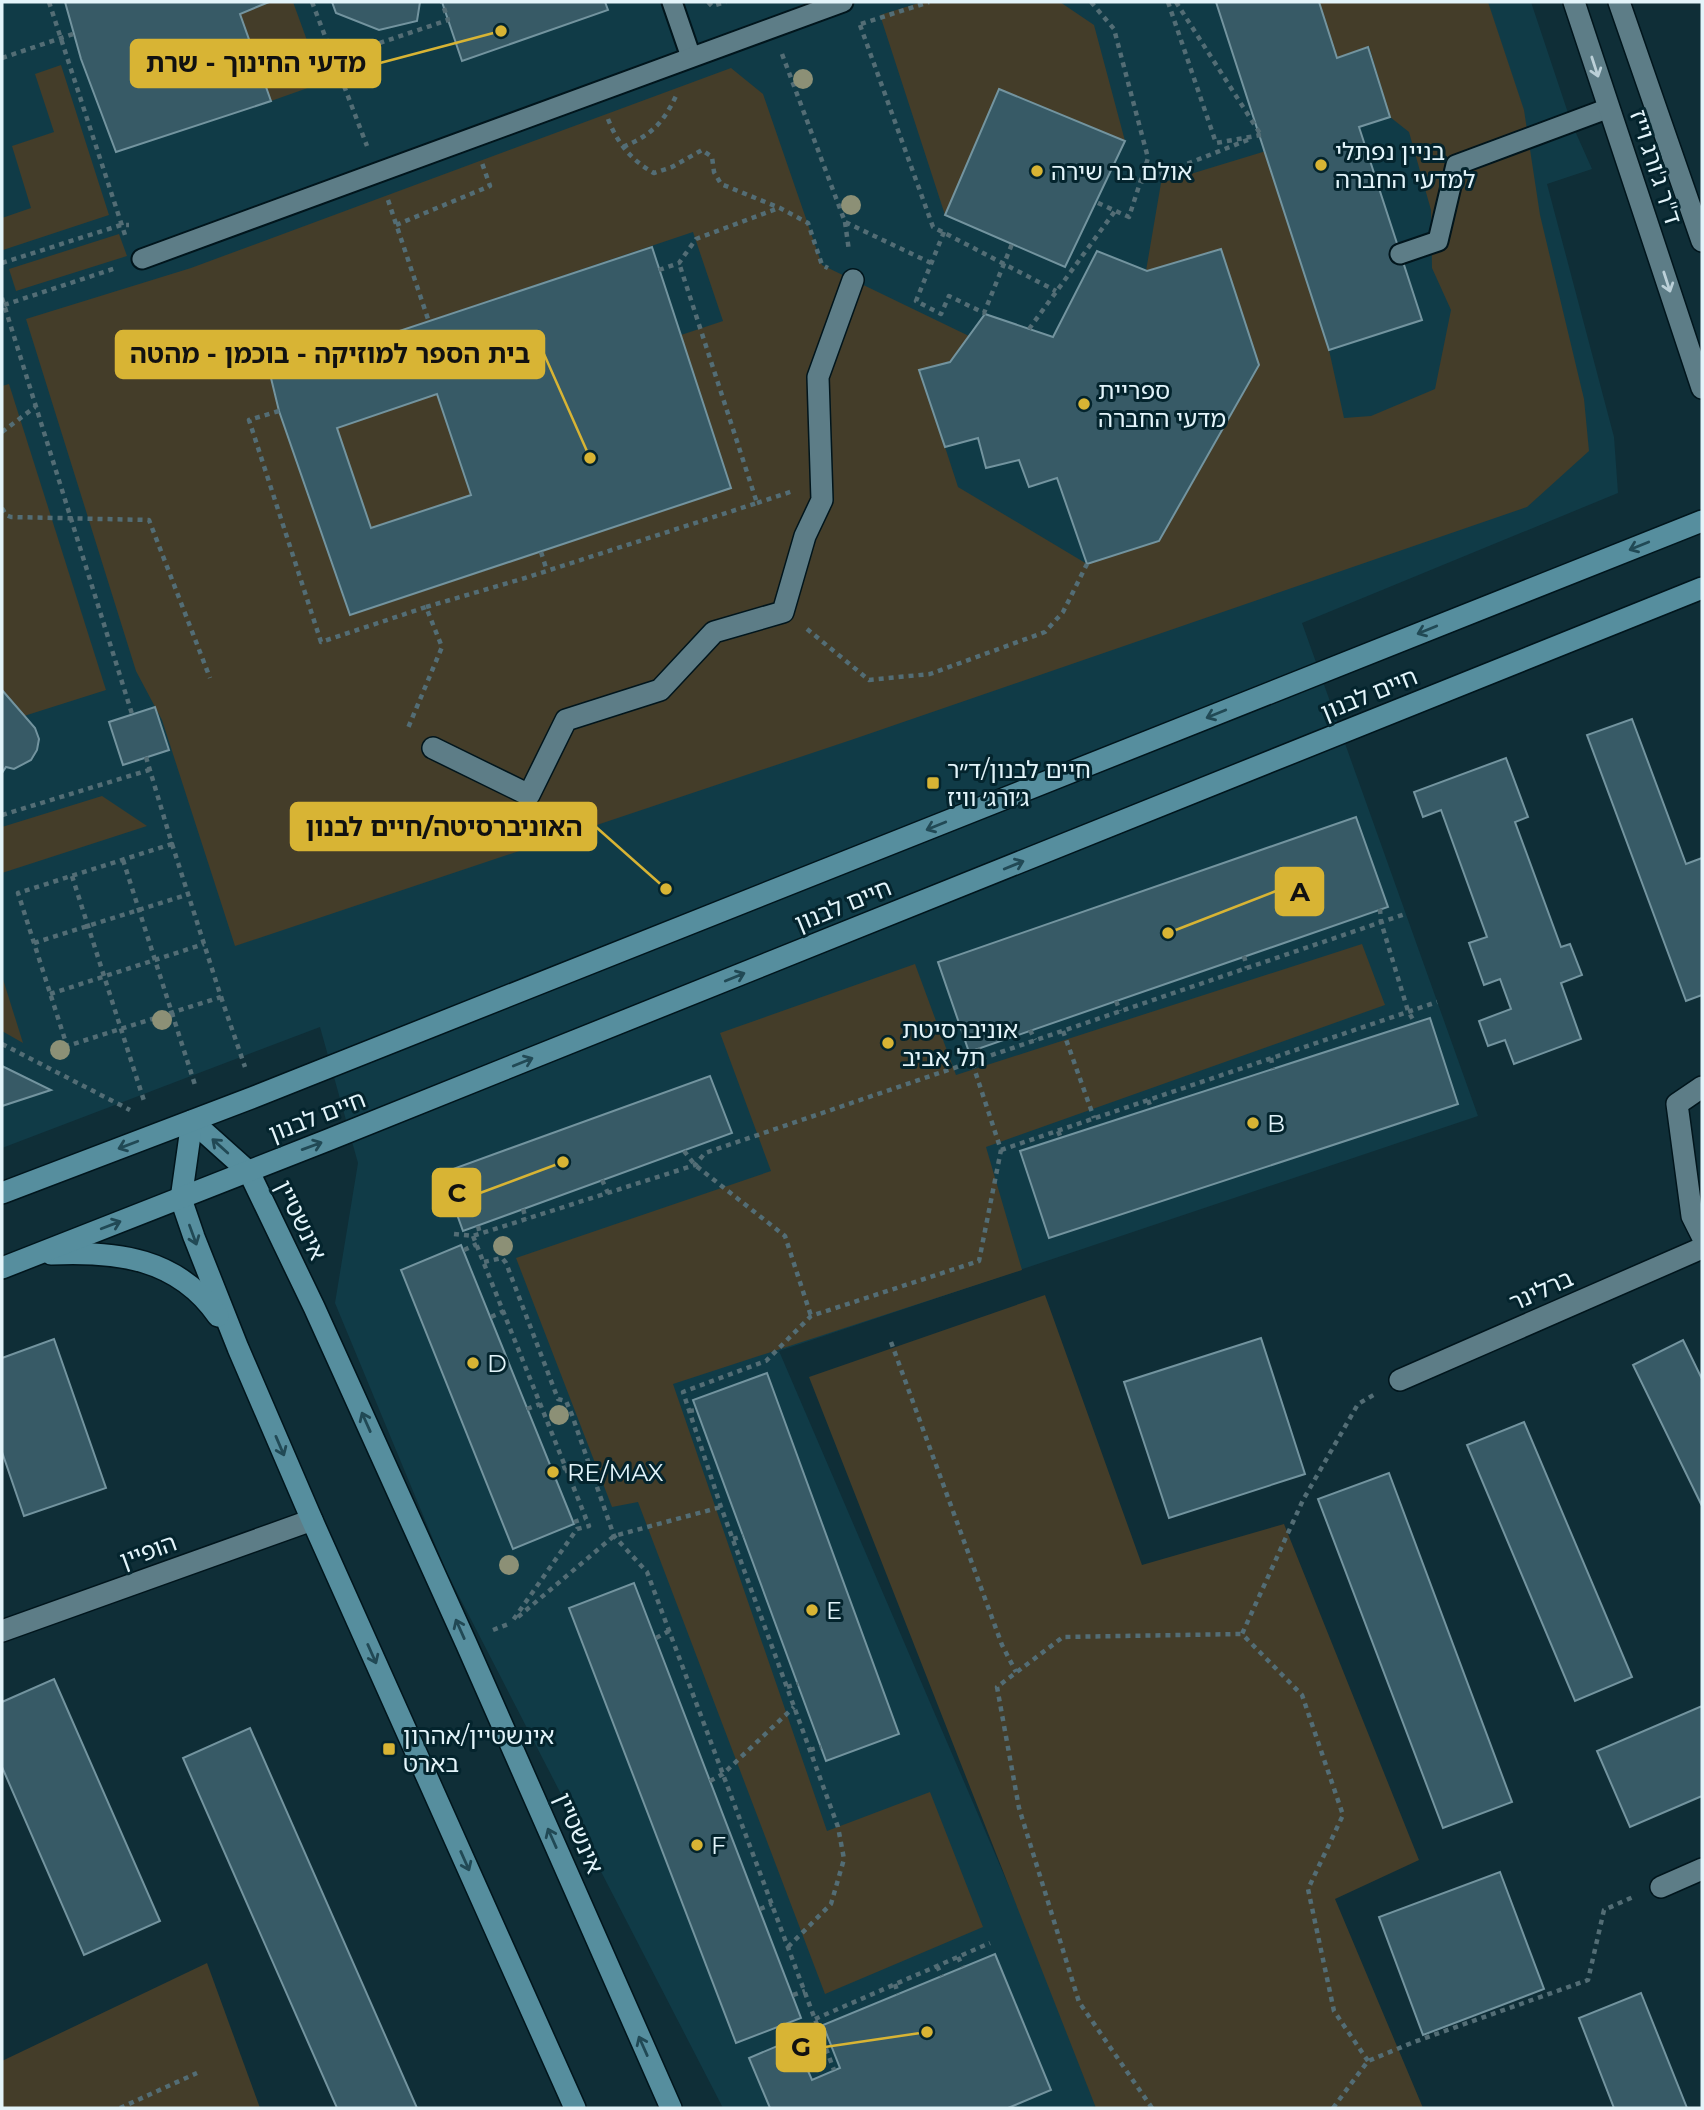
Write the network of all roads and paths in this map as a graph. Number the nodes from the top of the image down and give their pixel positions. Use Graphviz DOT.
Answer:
graph roads {
  1 [pos="48,2"];
  2 [pos="312,2"];
  3 [pos="442,2"];
  4 [pos="672,2"];
  5 [pos="708,2"];
  6 [pos="726,2"];
  7 [pos="843,2"];
  8 [pos="1091,2"];
  9 [pos="1168,2"];
  10 [pos="1176,2"];
  11 [pos="1574,2"];
  12 [pos="1619,2"];
  13 [pos="858,23"];
  14 [pos="772,27"];
  15 [pos="75,33"];
  16 [pos="61,38"];
  17 [pos="691,57"];
  18 [pos="2,58"];
  19 [pos="332,59"];
  20 [pos="597,92"];
  21 [pos="1609,108"];
  22 [pos="1261,135"];
  23 [pos="472,138"];
  24 [pos="623,148"];
  25 [pos="377,173"];
  26 [pos="1140,183"];
  27 [pos="1096,202"];
  28 [pos="780,208"];
  29 [pos="1115,211"];
  30 [pos="121,225"];
  31 [pos="130,225"];
  32 [pos="396,225"];
  33 [pos="944,232"];
  34 [pos="1702,241"];
  35 [pos="1012,244"];
  36 [pos="1401,254"];
  37 [pos="138,261"];
  38 [pos="2,263"];
  39 [pos="678,263"];
  40 [pos="931,263"];
  41 [pos="1004,264"];
  42 [pos="659,270"];
  43 [pos="853,280"];
  44 [pos="1056,291"];
  45 [pos="2,298"];
  46 [pos="4,305"];
  47 [pos="429,322"];
  48 [pos="1029,329"];
  49 [pos="1702,388"];
  50 [pos="35,407"];
  51 [pos="279,411"];
  52 [pos="2,432"];
  53 [pos="2,508"];
  54 [pos="70,517"];
  55 [pos="1702,521"];
  56 [pos="541,552"];
  57 [pos="1087,564"];
  58 [pos="547,571"];
  59 [pos="1702,588"];
  60 [pos="426,607"];
  61 [pos="783,612"];
  62 [pos="210,678"];
  63 [pos="132,714"];
  64 [pos="433,747"];
  65 [pos="146,757"];
  66 [pos="149,770"];
  67 [pos="2,815"];
  68 [pos="172,844"];
  69 [pos="123,859"];
  70 [pos="72,876"];
  71 [pos="189,894"];
  72 [pos="1380,909"];
  73 [pos="139,910"];
  74 [pos="1405,914"];
  75 [pos="1381,922"];
  76 [pos="88,926"];
  77 [pos="34,943"];
  78 [pos="204,944"];
  79 [pos="1244,956"];
  80 [pos="155,960"];
  81 [pos="1247,968"];
  82 [pos="104,976"];
  83 [pos="50,994"];
  84 [pos="222,997"];
  85 [pos="1116,1001"];
  86 [pos="1437,1002"];
  87 [pos="1120,1011"];
  88 [pos="1408,1011"];
  89 [pos="172,1013"];
  90 [pos="1415,1023"];
  91 [pos="121,1029"];
  92 [pos="1030,1030"];
  93 [pos="1063,1031"];
  94 [pos="1035,1040"];
  95 [pos="2,1044"];
  96 [pos="978,1048"];
  97 [pos="1271,1058"];
  98 [pos="982,1059"];
  99 [pos="972,1062"];
  100 [pos="245,1067"];
  101 [pos="1273,1069"];
  102 [pos="195,1085"];
  103 [pos="1702,1087"];
  104 [pos="1148,1100"];
  105 [pos="145,1104"];
  106 [pos="1151,1108"];
  107 [pos="130,1110"];
  108 [pos="1094,1118"];
  109 [pos="192,1121"];
  110 [pos="1058,1130"];
  111 [pos="1061,1138"];
  112 [pos="1001,1150"];
  113 [pos="684,1151"];
  114 [pos="695,1166"];
  115 [pos="249,1172"];
  116 [pos="602,1180"];
  117 [pos="2,1193"];
  118 [pos="608,1193"];
  119 [pos="181,1199"];
  120 [pos="523,1209"];
  121 [pos="526,1219"];
  122 [pos="478,1226"];
  123 [pos="454,1234"];
  124 [pos="480,1234"];
  125 [pos="473,1236"];
  126 [pos="1702,1236"];
  127 [pos="477,1244"];
  128 [pos="1702,1248"];
  129 [pos="464,1250"];
  130 [pos="35,1255"];
  131 [pos="484,1262"];
  132 [pos="2,1268"];
  133 [pos="503,1311"];
  134 [pos="811,1316"];
  135 [pos="491,1317"];
  136 [pos="891,1342"];
  137 [pos="238,1348"];
  138 [pos="1400,1381"];
  139 [pos="558,1399"];
  140 [pos="550,1403"];
  141 [pos="540,1404"];
  142 [pos="527,1409"];
  143 [pos="697,1410"];
  144 [pos="689,1411"];
  145 [pos="566,1467"];
  146 [pos="553,1472"];
  147 [pos="721,1507"];
  148 [pos="586,1518"];
  149 [pos="312,1520"];
  150 [pos="573,1522"];
  151 [pos="614,1536"];
  152 [pos="744,1536"];
  153 [pos="733,1539"];
  154 [pos="2,1631"];
  155 [pos="669,1631"];
  156 [pos="1242,1633"];
  157 [pos="656,1638"];
  158 [pos="1016,1672"];
  159 [pos="798,1684"];
  160 [pos="787,1687"];
  161 [pos="794,1707"];
  162 [pos="821,1747"];
  163 [pos="810,1750"];
  164 [pos="723,1774"];
  165 [pos="710,1781"];
  166 [pos="1702,1869"];
  167 [pos="1661,1887"];
  168 [pos="1633,1897"];
  169 [pos="772,1904"];
  170 [pos="760,1909"];
  171 [pos="990,1943"];
  172 [pos="788,1947"];
  173 [pos="958,1957"];
  174 [pos="937,1966"];
  175 [pos="963,1967"];
  176 [pos="943,1976"];
  177 [pos="895,1984"];
  178 [pos="805,1991"];
  179 [pos="898,1994"];
  180 [pos="793,1995"];
  181 [pos="815,2019"];
  182 [pos="1368,2061"];
  183 [pos="834,2070"];
  184 [pos="197,2073"];
  185 [pos="120,2108"];
  186 [pos="575,2108"];
  187 [pos="671,2108"];
  188 [pos="1152,2108"];
  189 [pos="1333,2108"];
  1 -- 16 [label="path"];
  2 -- 19 [label="path"];
  3 -- 19 [label="path"];
  4 -- 17 [label="lane"];
  5 -- 6 [label="path"];
  7 -- 14 [label="lane"];
  8 -- 26 [label="path"];
  9 -- 22 [label="path"];
  10 -- 22 [label="path"];
  11 -- 21 [label="street, ד\"ר ג'ורג וייז, one-way"];
  12 -- 34 [label="street, ד\"ר ג'ורג וייז"];
  13 -- 33 [label="path"];
  14 -- 17 [label="lane"];
  14 -- 40 [label="path"];
  15 -- 16 [label="path"];
  16 -- 18 [label="path"];
  16 -- 30 [label="path"];
  17 -- 20 [label="lane"];
  17 -- 24 [label="path"];
  19 -- 25 [label="path"];
  20 -- 23 [label="lane"];
  20 -- 24 [label="path"];
  21 -- 36 [label="lane"];
  21 -- 49 [label="street, ד\"ר ג'ורג וייז, one-way"];
  22 -- 26 [label="path"];
  23 -- 25 [label="lane"];
  23 -- 32 [label="path"];
  24 -- 28 [label="path"];
  25 -- 32 [label="path"];
  25 -- 37 [label="lane"];
  26 -- 29 [label="path"];
  27 -- 29 [label="path"];
  28 -- 39 [label="path"];
  28 -- 43 [label="path"];
  29 -- 44 [label="path"];
  30 -- 31 [label="path"];
  30 -- 37 [label="path"];
  30 -- 38 [label="path"];
  32 -- 47 [label="path"];
  33 -- 40 [label="path"];
  33 -- 41 [label="path"];
  35 -- 41 [label="path"];
  37 -- 46 [label="path"];
  39 -- 42 [label="path"];
  39 -- 58 [label="path"];
  40 -- 41 [label="path"];
  41 -- 44 [label="path"];
  43 -- 61 [label="street"];
  44 -- 48 [label="path"];
  45 -- 46 [label="path"];
  46 -- 50 [label="path"];
  50 -- 52 [label="path"];
  50 -- 54 [label="path"];
  51 -- 60 [label="path"];
  53 -- 54 [label="path"];
  54 -- 62 [label="path"];
  54 -- 63 [label="path"];
  55 -- 109 [label="main road, חיים לבנון, one-way"];
  56 -- 58 [label="path"];
  57 -- 61 [label="path"];
  58 -- 60 [label="path"];
  115 -- 59 [label="main road, חיים לבנון, one-way"];
  60 -- 64 [label="path"];
  61 -- 64 [label="street"];
  65 -- 66 [label="path"];
  66 -- 67 [label="path"];
  66 -- 68 [label="path"];
  68 -- 69 [label="path"];
  68 -- 71 [label="path"];
  69 -- 70 [label="path"];
  69 -- 73 [label="path"];
  70 -- 76 [label="path"];
  70 -- 77 [label="path"];
  71 -- 73 [label="path"];
  71 -- 78 [label="path"];
  72 -- 75 [label="path"];
  73 -- 76 [label="path"];
  73 -- 80 [label="path"];
  74 -- 75 [label="path"];
  75 -- 81 [label="path"];
  75 -- 88 [label="path"];
  76 -- 77 [label="path"];
  76 -- 82 [label="path"];
  77 -- 83 [label="path"];
  78 -- 80 [label="path"];
  78 -- 84 [label="path"];
  79 -- 81 [label="path"];
  80 -- 82 [label="path"];
  80 -- 89 [label="path"];
  81 -- 87 [label="path"];
  82 -- 83 [label="path"];
  82 -- 91 [label="path"];
  83 -- 91 [label="path"];
  84 -- 89 [label="path"];
  84 -- 100 [label="path"];
  85 -- 87 [label="path"];
  86 -- 88 [label="path"];
  87 -- 93 [label="path"];
  88 -- 90 [label="path"];
  88 -- 97 [label="path"];
  89 -- 91 [label="path"];
  89 -- 102 [label="path"];
  91 -- 105 [label="path"];
  92 -- 94 [label="path"];
  93 -- 94 [label="path"];
  93 -- 108 [label="path"];
  94 -- 98 [label="path"];
  95 -- 107 [label="path"];
  96 -- 98 [label="path"];
  97 -- 101 [label="path"];
  97 -- 104 [label="path"];
  98 -- 99 [label="path"];
  99 -- 112 [label="path"];
  99 -- 114 [label="path"];
  103 -- 126 [label="street"];
  104 -- 106 [label="path"];
  104 -- 108 [label="path"];
  108 -- 110 [label="path"];
  115 -- 109 [label="main road, אינשטיין, one-way"];
  109 -- 117 [label="main road, חיים לבנון, one-way"];
  109 -- 119 [label="main road"];
  110 -- 111 [label="path"];
  110 -- 112 [label="path"];
  112 -- 134 [label="path"];
  113 -- 114 [label="path"];
  114 -- 118 [label="path"];
  114 -- 134 [label="path"];
  115 -- 119 [label="main road, חיים לבנון"];
  187 -- 115 [label="main road, אינשטיין, one-way"];
  116 -- 118 [label="path"];
  118 -- 121 [label="path"];
  130 -- 119 [label="main road, חיים לבנון, one-way"];
  119 -- 137 [label="main road, one-way"];
  120 -- 121 [label="path"];
  121 -- 124 [label="path"];
  122 -- 124 [label="path"];
  123 -- 125 [label="path"];
  124 -- 125 [label="path"];
  125 -- 127 [label="path"];
  127 -- 129 [label="path"];
  127 -- 131 [label="path"];
  128 -- 138 [label="street, ברלינר"];
  130 -- 132 [label="main road, חיים לבנון"];
  130 -- 137 [label="main road"];
  131 -- 133 [label="path"];
  131 -- 139 [label="path"];
  133 -- 135 [label="path"];
  133 -- 141 [label="path"];
  134 -- 144 [label="path"];
  136 -- 158 [label="path"];
  137 -- 149 [label="main road, one-way"];
  138 -- 156 [label="path"];
  139 -- 140 [label="path"];
  139 -- 151 [label="path"];
  141 -- 142 [label="path"];
  141 -- 145 [label="path"];
  143 -- 144 [label="path"];
  144 -- 147 [label="path"];
  145 -- 146 [label="path"];
  145 -- 148 [label="path"];
  147 -- 151 [label="path"];
  147 -- 153 [label="path"];
  148 -- 150 [label="path"];
  148 -- 151 [label="path"];
  149 -- 154 [label="street, הופיין"];
  149 -- 186 [label="main road, one-way"];
  151 -- 155 [label="path"];
  152 -- 153 [label="path"];
  153 -- 160 [label="path"];
  155 -- 157 [label="path"];
  155 -- 164 [label="path"];
  156 -- 158 [label="path"];
  156 -- 182 [label="path"];
  158 -- 188 [label="path"];
  159 -- 160 [label="path"];
  160 -- 161 [label="path"];
  161 -- 163 [label="path"];
  161 -- 164 [label="path"];
  162 -- 163 [label="path"];
  163 -- 172 [label="path"];
  164 -- 165 [label="path"];
  164 -- 169 [label="path"];
  166 -- 167 [label="street"];
  168 -- 182 [label="path"];
  169 -- 170 [label="path"];
  169 -- 172 [label="path"];
  171 -- 173 [label="path"];
  172 -- 178 [label="path"];
  173 -- 174 [label="path"];
  173 -- 175 [label="path"];
  174 -- 176 [label="path"];
  174 -- 177 [label="path"];
  177 -- 179 [label="path"];
  177 -- 181 [label="path"];
  178 -- 180 [label="path"];
  178 -- 181 [label="path"];
  181 -- 183 [label="path"];
  182 -- 189 [label="path"];
  184 -- 185 [label="path"];
}
